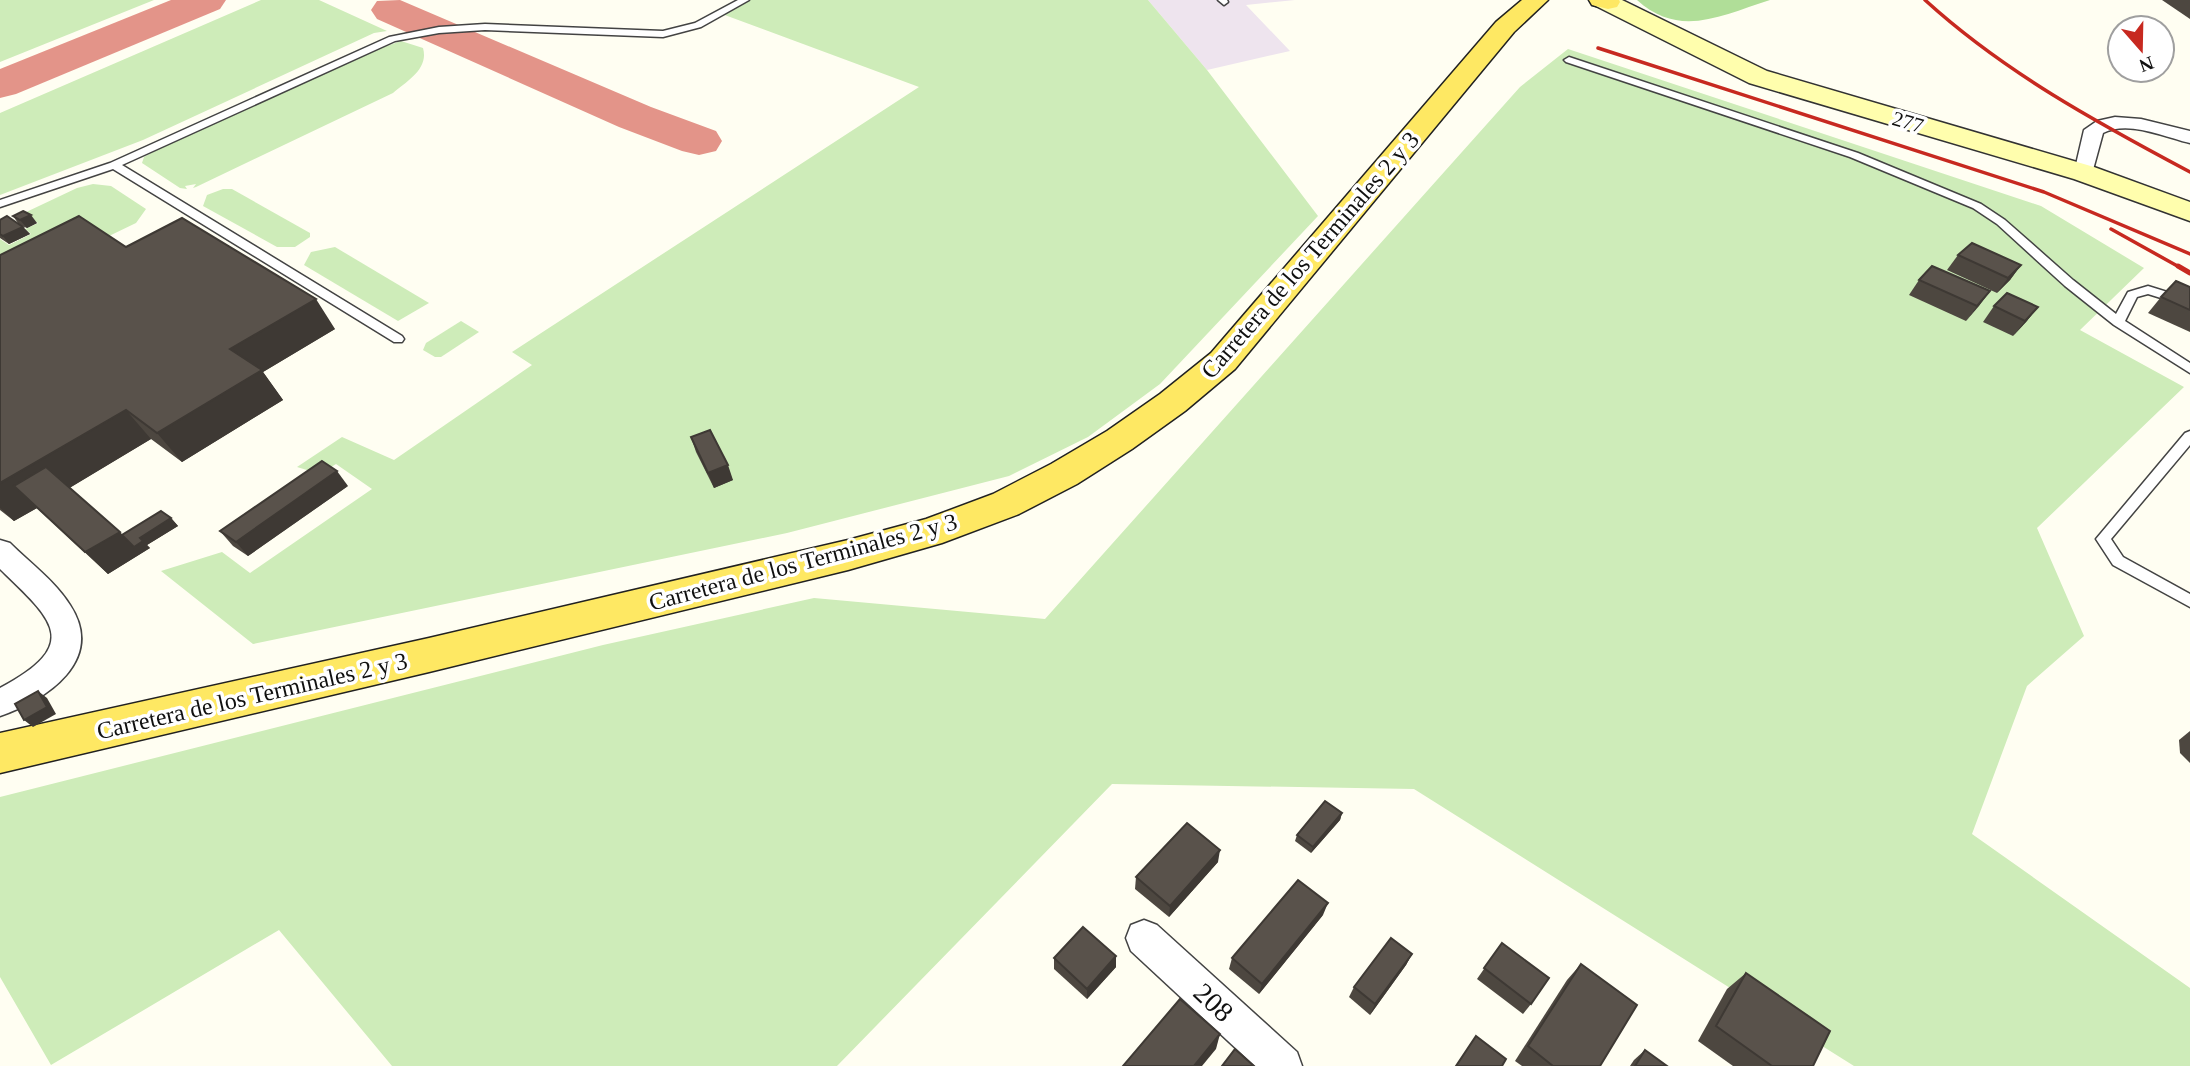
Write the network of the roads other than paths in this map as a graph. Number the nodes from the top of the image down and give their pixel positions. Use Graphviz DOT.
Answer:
graph roads {
  1 [pos="745,0"];
  2 [pos="1613,3"];
  3 [pos="1526,6"];
  4 [pos="1569,60"];
  5 [pos="2135,125"];
  6 [pos="2190,137"];
  7 [pos="2190,154"];
  8 [pos="114,165"];
  9 [pos="2084,173"];
  10 [pos="0,204"];
  11 [pos="2190,212"];
  12 [pos="2190,303"];
  13 [pos="2118,322"];
  14 [pos="398,339"];
  15 [pos="2190,369"];
  16 [pos="2190,436"];
  17 [pos="0,551"];
  18 [pos="2190,601"];
  19 [pos="0,703"];
  20 [pos="0,753"];
  21 [pos="1144,938"];
  22 [pos="1283,1066"];
  1 -- 8 [label="lane"];
  2 -- 9 [label="street, 277"];
  3 -- 20 [label="main road, Carretera de los Terminales 2 y 3"];
  4 -- 13 [label="lane"];
  5 -- 6 [label="street"];
  5 -- 7 [label="street"];
  5 -- 9 [label="street"];
  8 -- 10 [label="lane"];
  8 -- 14 [label="lane"];
  9 -- 11 [label="street, 277"];
  12 -- 13 [label="lane"];
  13 -- 15 [label="lane"];
  16 -- 18 [label="lane"];
  17 -- 19 [label="street"];
  21 -- 22 [label="street, 208"];
}
